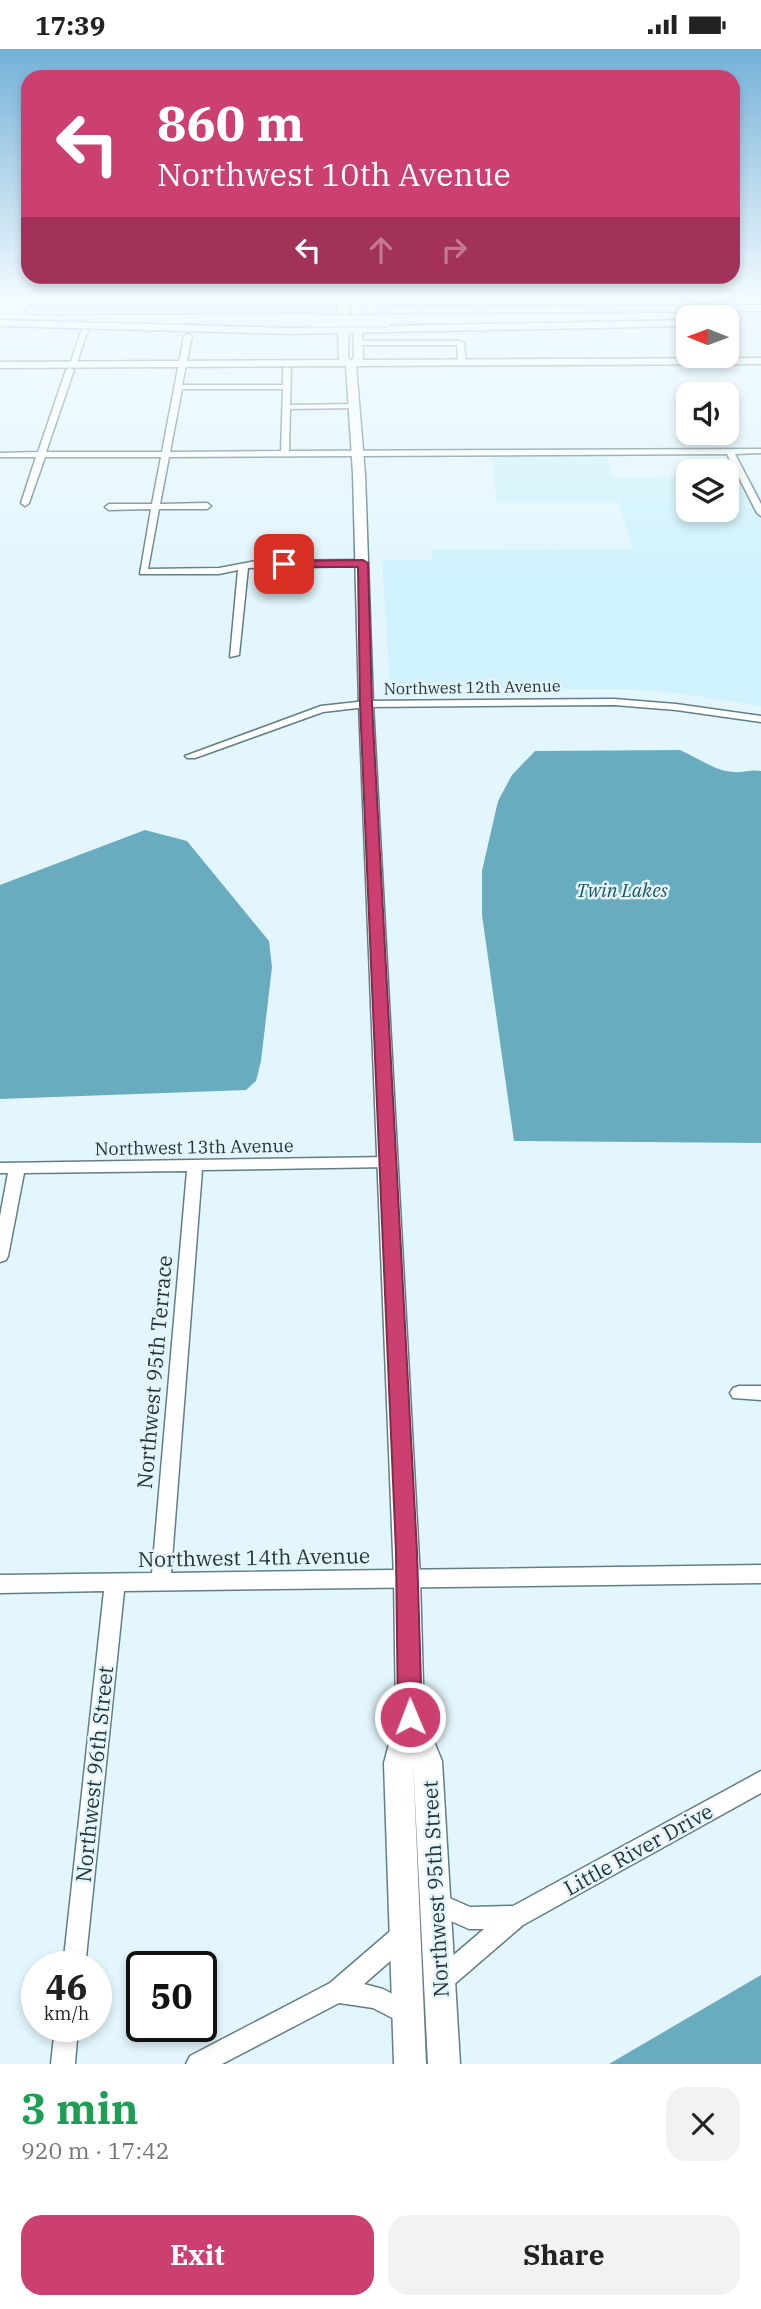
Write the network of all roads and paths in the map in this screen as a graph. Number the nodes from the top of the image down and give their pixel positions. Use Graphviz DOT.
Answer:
graph roads {
  1 [pos="64,389"];
  2 [pos="178,389"];
  3 [pos="287,389"];
  4 [pos="354,389"];
  5 [pos="355,406"];
  6 [pos="286,407"];
  7 [pos="730,451"];
  8 [pos="761,451"];
  9 [pos="285,453"];
  10 [pos="358,453"];
  11 [pos="42,454"];
  12 [pos="164,454"];
  13 [pos="0,455"];
  14 [pos="25,503"];
  15 [pos="109,506"];
  16 [pos="156,506"];
  17 [pos="207,506"];
  18 [pos="761,513"];
  19 [pos="363,563"];
  20 [pos="243,567"];
  21 [pos="234,655"];
  22 [pos="366,704"];
  23 [pos="761,719"];
  24 [pos="191,756"];
  25 [pos="389,1162"];
  26 [pos="195,1167"];
  27 [pos="0,1168"];
  28 [pos="17,1168"];
  29 [pos="0,1256"];
  30 [pos="739,1393"];
  31 [pos="761,1393"];
  32 [pos="761,1574"];
  33 [pos="407,1578"];
  34 [pos="161,1581"];
  35 [pos="115,1582"];
  36 [pos="0,1584"];
  37 [pos="410,1717"];
  38 [pos="761,1781"];
  39 [pos="436,1903"];
  40 [pos="515,1917"];
  41 [pos="405,1934"];
  42 [pos="76,1951"];
  43 [pos="440,1982"];
  44 [pos="338,1991"];
  45 [pos="408,2014"];
  46 [pos="65,2042"];
  47 [pos="63,2064"];
  48 [pos="198,2064"];
  49 [pos="410,2064"];
  50 [pos="444,2064"];
  1 -- 11 [label="street"];
  2 -- 12 [label="street"];
  3 -- 6 [label="street"];
  4 -- 5 [label="main road, Northwest 95th Street"];
  5 -- 6 [label="street"];
  5 -- 10 [label="main road, Northwest 95th Street"];
  6 -- 9 [label="street"];
  7 -- 8 [label="street"];
  7 -- 10 [label="street"];
  7 -- 18 [label="street"];
  9 -- 10 [label="street"];
  9 -- 12 [label="street"];
  10 -- 19 [label="main road, Northwest 95th Street"];
  11 -- 12 [label="street"];
  11 -- 13 [label="street"];
  11 -- 14 [label="street"];
  12 -- 16 [label="street"];
  15 -- 16 [label="street"];
  16 -- 17 [label="street"];
  16 -- 20 [label="street"];
  19 -- 20 [label="street"];
  19 -- 22 [label="main road, Northwest 95th Street"];
  20 -- 21 [label="street"];
  22 -- 23 [label="street, Northwest 12th Avenue"];
  22 -- 24 [label="street, Northwest 12th Avenue"];
  22 -- 25 [label="main road, Northwest 95th Street"];
  25 -- 26 [label="street, Northwest 13th Avenue"];
  25 -- 33 [label="main road, Northwest 95th Street"];
  26 -- 28 [label="street, Northwest 13th Avenue"];
  26 -- 34 [label="street, Northwest 95th Terrace"];
  27 -- 28 [label="street, Northwest 13th Avenue"];
  28 -- 29 [label="street"];
  30 -- 31 [label="street"];
  32 -- 33 [label="street, Northwest 14th Avenue"];
  33 -- 34 [label="street, Northwest 14th Avenue"];
  33 -- 37 [label="main road, Northwest 95th Street"];
  34 -- 35 [label="street, Northwest 14th Avenue"];
  35 -- 36 [label="street, Northwest 14th Avenue"];
  35 -- 42 [label="street, Northwest 96th Street"];
  37 -- 39 [label="main road, Northwest 95th Street"];
  37 -- 41 [label="main road, Northwest 95th Street"];
  38 -- 40 [label="street, Little River Drive"];
  39 -- 40 [label="street, Little River Drive"];
  39 -- 43 [label="main road, Northwest 95th Street"];
  40 -- 43 [label="street, Little River Drive"];
  41 -- 44 [label="street"];
  41 -- 45 [label="main road, Northwest 95th Street"];
  43 -- 50 [label="main road, Northwest 95th Street"];
  44 -- 45 [label="street"];
  44 -- 48 [label="street"];
  45 -- 49 [label="main road, Northwest 95th Street"];
  46 -- 47 [label="street"];
}
